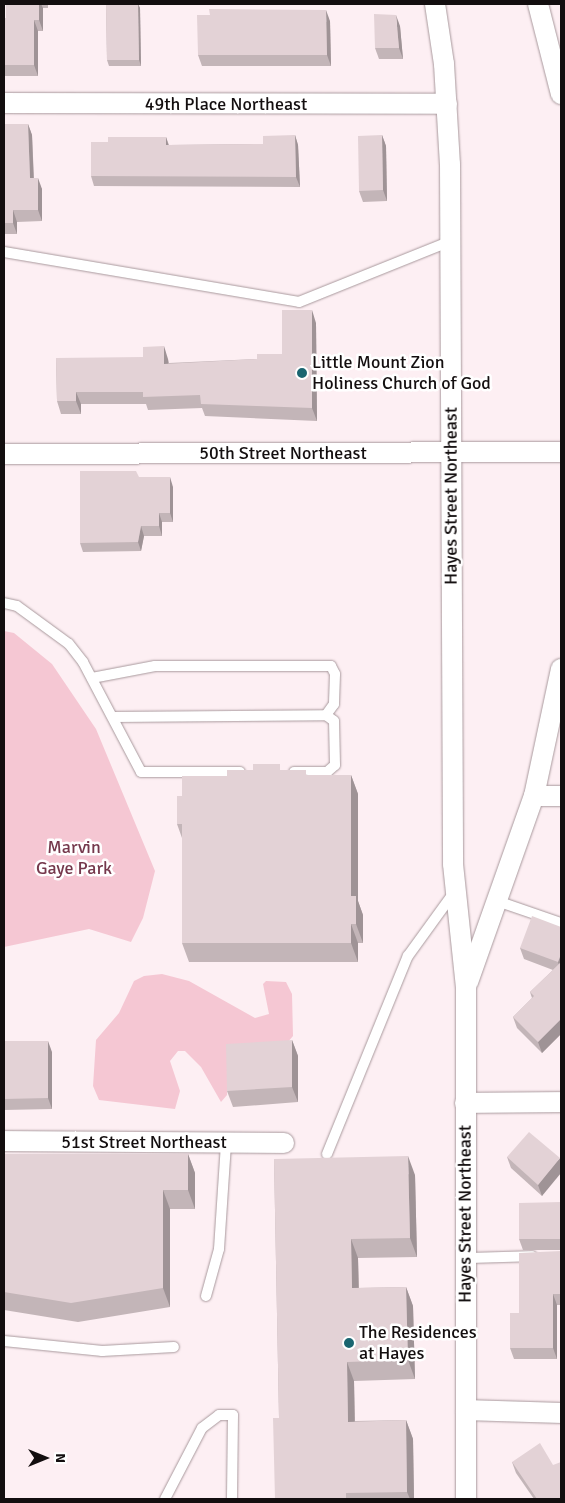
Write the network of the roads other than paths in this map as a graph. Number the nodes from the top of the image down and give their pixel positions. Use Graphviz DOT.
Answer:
graph roads {
  1 [pos="435,4"];
  2 [pos="538,4"];
  3 [pos="561,94"];
  4 [pos="4,103"];
  5 [pos="447,104"];
  6 [pos="451,242"];
  7 [pos="4,252"];
  8 [pos="451,452"];
  9 [pos="561,452"];
  10 [pos="4,454"];
  11 [pos="4,603"];
  12 [pos="561,669"];
  13 [pos="92,678"];
  14 [pos="326,715"];
  15 [pos="114,717"];
  16 [pos="249,772"];
  17 [pos="278,772"];
  18 [pos="534,796"];
  19 [pos="561,796"];
  20 [pos="456,890"];
  21 [pos="497,901"];
  22 [pos="561,923"];
  23 [pos="466,988"];
  24 [pos="561,1102"];
  25 [pos="465,1103"];
  26 [pos="4,1141"];
  27 [pos="226,1142"];
  28 [pos="284,1143"];
  29 [pos="327,1154"];
  30 [pos="542,1256"];
  31 [pos="466,1258"];
  32 [pos="206,1296"];
  33 [pos="4,1341"];
  34 [pos="174,1347"];
  35 [pos="466,1410"];
  36 [pos="561,1413"];
  37 [pos="165,1499"];
  38 [pos="232,1499"];
  39 [pos="466,1499"];
  1 -- 5 [label="street, Hayes Street Northeast"];
  2 -- 3 [label="street"];
  4 -- 5 [label="street, 49th Place Northeast"];
  5 -- 6 [label="street, Hayes Street Northeast"];
  6 -- 7 [label="lane"];
  6 -- 8 [label="street, Hayes Street Northeast"];
  8 -- 9 [label="street, 50th Street Northeast"];
  8 -- 10 [label="street, 50th Street Northeast"];
  8 -- 20 [label="street, Hayes Street Northeast"];
  11 -- 13 [label="lane"];
  12 -- 18 [label="street, Hayes Street Northeast"];
  13 -- 14 [label="lane"];
  13 -- 15 [label="lane"];
  14 -- 15 [label="lane"];
  14 -- 17 [label="lane"];
  15 -- 16 [label="lane"];
  18 -- 19 [label="street"];
  18 -- 21 [label="street, Hayes Street Northeast"];
  20 -- 23 [label="street, Hayes Street Northeast"];
  20 -- 29 [label="lane"];
  21 -- 22 [label="lane"];
  21 -- 23 [label="street, Hayes Street Northeast"];
  23 -- 25 [label="street, Hayes Street Northeast"];
  24 -- 25 [label="street"];
  25 -- 31 [label="street, Hayes Street Northeast"];
  26 -- 27 [label="street, 51st Street Northeast"];
  27 -- 28 [label="street, 51st Street Northeast"];
  27 -- 32 [label="lane"];
  30 -- 31 [label="lane"];
  31 -- 35 [label="street, Hayes Street Northeast"];
  33 -- 34 [label="lane"];
  35 -- 36 [label="street"];
  35 -- 39 [label="street, Hayes Street Northeast"];
  37 -- 38 [label="lane"];
}
